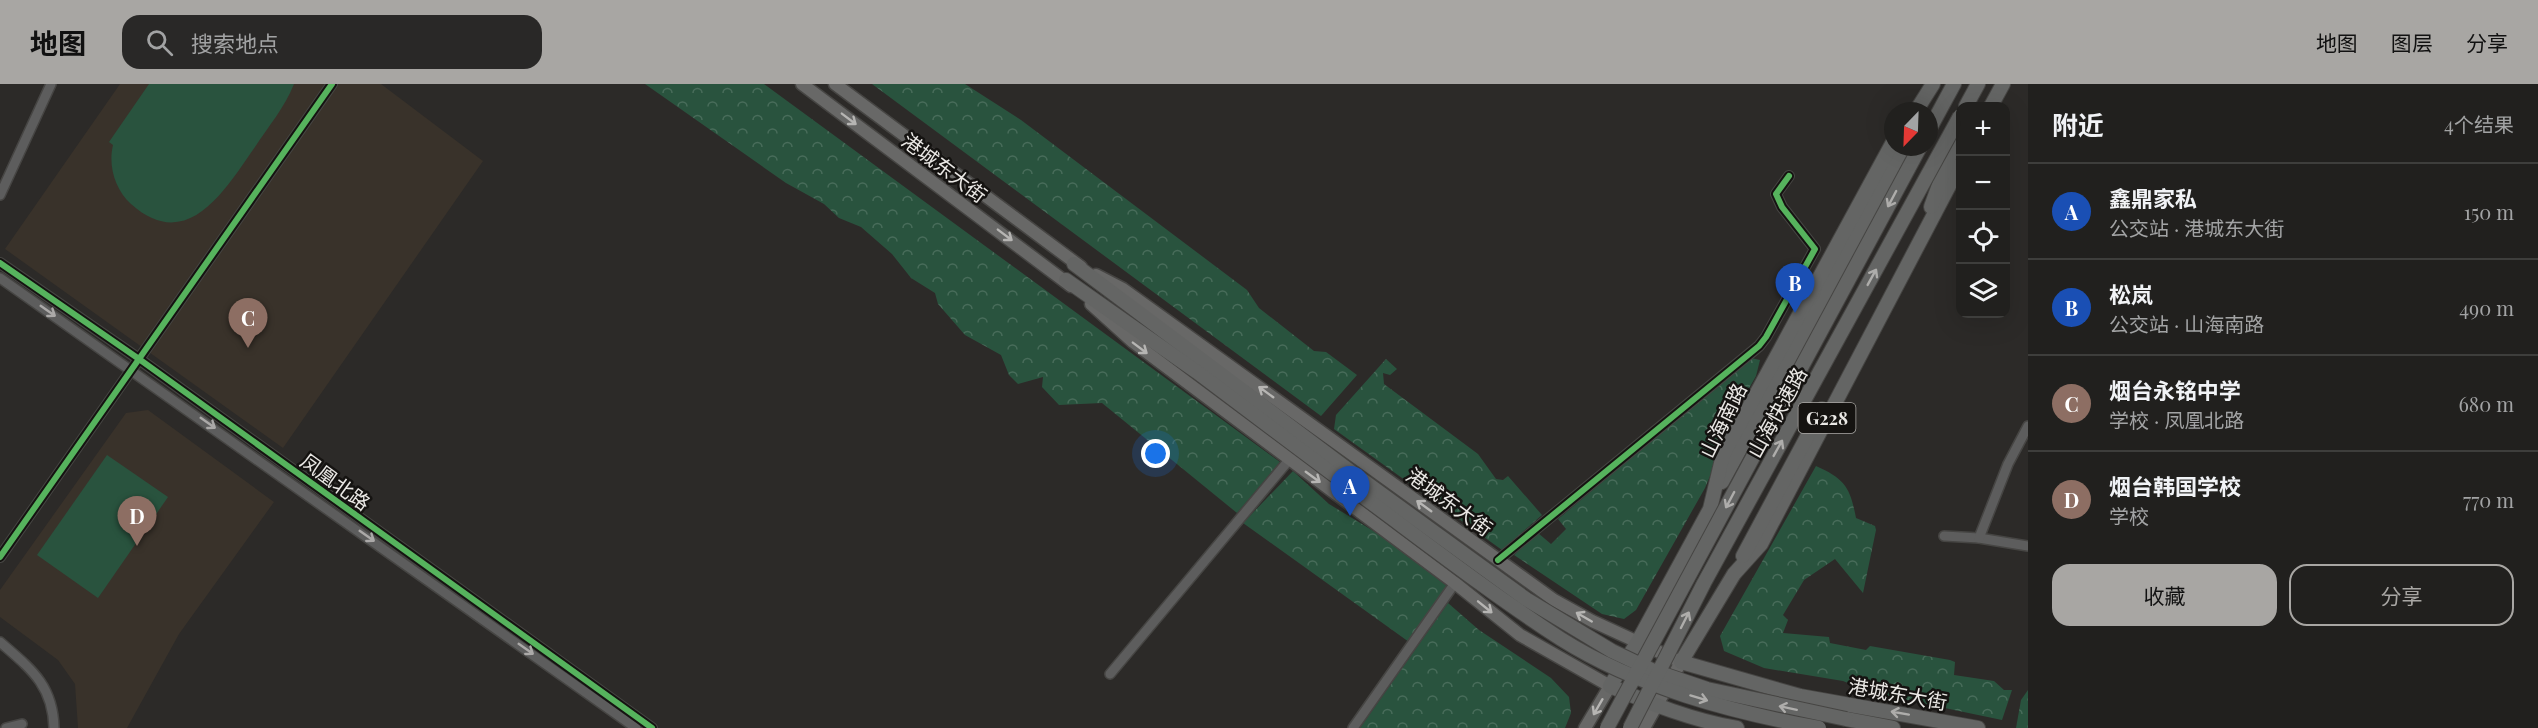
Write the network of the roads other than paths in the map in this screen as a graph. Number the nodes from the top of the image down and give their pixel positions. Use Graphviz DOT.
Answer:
graph roads {
  1 [pos="51,84"];
  2 [pos="332,84"];
  3 [pos="802,84"];
  4 [pos="835,84"];
  5 [pos="1933,84"];
  6 [pos="1947,84"];
  7 [pos="1954,84"];
  8 [pos="2003,84"];
  9 [pos="1976,88"];
  10 [pos="851,90"];
  11 [pos="1922,102"];
  12 [pos="1935,102"];
  13 [pos="1969,102"];
  14 [pos="1993,102"];
  15 [pos="1938,113"];
  16 [pos="1956,123"];
  17 [pos="1956,138"];
  18 [pos="1885,156"];
  19 [pos="1900,156"];
  20 [pos="1915,156"];
  21 [pos="1956,173"];
  22 [pos="1790,176"];
  23 [pos="0,195"];
  24 [pos="0,263"];
  25 [pos="1074,264"];
  26 [pos="0,278"];
  27 [pos="1066,280"];
  28 [pos="139,359"];
  29 [pos="132,369"];
  30 [pos="2028,426"];
  31 [pos="1289,460"];
  32 [pos="1350,479"];
  33 [pos="1710,509"];
  34 [pos="1944,536"];
  35 [pos="1979,538"];
  36 [pos="2028,546"];
  37 [pos="0,557"];
  38 [pos="1498,560"];
  39 [pos="1734,574"];
  40 [pos="1455,583"];
  41 [pos="0,642"];
  42 [pos="1636,644"];
  43 [pos="1681,662"];
  44 [pos="1110,674"];
  45 [pos="1610,686"];
  46 [pos="1657,707"];
  47 [pos="22,724"];
  48 [pos="6,728"];
  49 [pos="54,728"];
  50 [pos="636,728"];
  51 [pos="652,728"];
  52 [pos="1353,728"];
  53 [pos="1586,728"];
  54 [pos="1607,728"];
  55 [pos="1630,728"];
  56 [pos="1644,728"];
  57 [pos="1737,728"];
  58 [pos="1819,728"];
  59 [pos="1893,728"];
  60 [pos="1978,728"];
  1 -- 23 [label="street"];
  2 -- 28 [label="street"];
  3 -- 27 [label="main road, 港城东大街, one-way"];
  4 -- 10 [label="main road, 港城东大街"];
  5 -- 11 [label="highway"];
  6 -- 12 [label="highway"];
  7 -- 15 [label="highway"];
  8 -- 14 [label="highway"];
  9 -- 13 [label="highway"];
  10 -- 25 [label="main road, 港城东大街"];
  55 -- 16 [label="highway, 山海快速路, one-way, bridge"];
  17 -- 39 [label="highway"];
  18 -- 33 [label="highway, 山海南路"];
  19 -- 33 [label="highway"];
  20 -- 54 [label="highway, 山海快速路, one-way, bridge"];
  21 -- 39 [label="highway, G228"];
  22 -- 38 [label="street"];
  24 -- 28 [label="street, 凤凰北路"];
  25 -- 32 [label="highway, 港城东大街"];
  38 -- 25 [label="main road, 港城东大街, one-way"];
  26 -- 29 [label="street, 凤凰北路, one-way"];
  27 -- 31 [label="main road, 港城东大街, one-way"];
  27 -- 32 [label="highway, 港城东大街"];
  28 -- 29 [label="street"];
  28 -- 51 [label="street, 凤凰北路"];
  29 -- 37 [label="street"];
  29 -- 50 [label="street, 凤凰北路, one-way"];
  30 -- 35 [label="street"];
  31 -- 40 [label="main road, 港城东大街, one-way"];
  31 -- 44 [label="street"];
  32 -- 58 [label="highway, 港城东大街, one-way, bridge"];
  59 -- 32 [label="highway, 港城东大街, one-way, bridge"];
  33 -- 42 [label="highway, 山海南路"];
  34 -- 35 [label="street"];
  35 -- 36 [label="street"];
  42 -- 38 [label="main road, 港城东大街, one-way"];
  39 -- 43 [label="highway, G228"];
  40 -- 45 [label="main road, 港城东大街, one-way"];
  40 -- 52 [label="street"];
  41 -- 49 [label="street"];
  42 -- 43 [label="main road, 港城东大街"];
  42 -- 45 [label="highway, 山海南路"];
  43 -- 46 [label="main road"];
  60 -- 43 [label="highway, 港城东大街, one-way"];
  45 -- 46 [label="highway, 港城东大街"];
  45 -- 53 [label="main road, one-way"];
  46 -- 56 [label="main road"];
  46 -- 57 [label="highway, 港城东大街"];
  47 -- 48 [label="street"];
}
